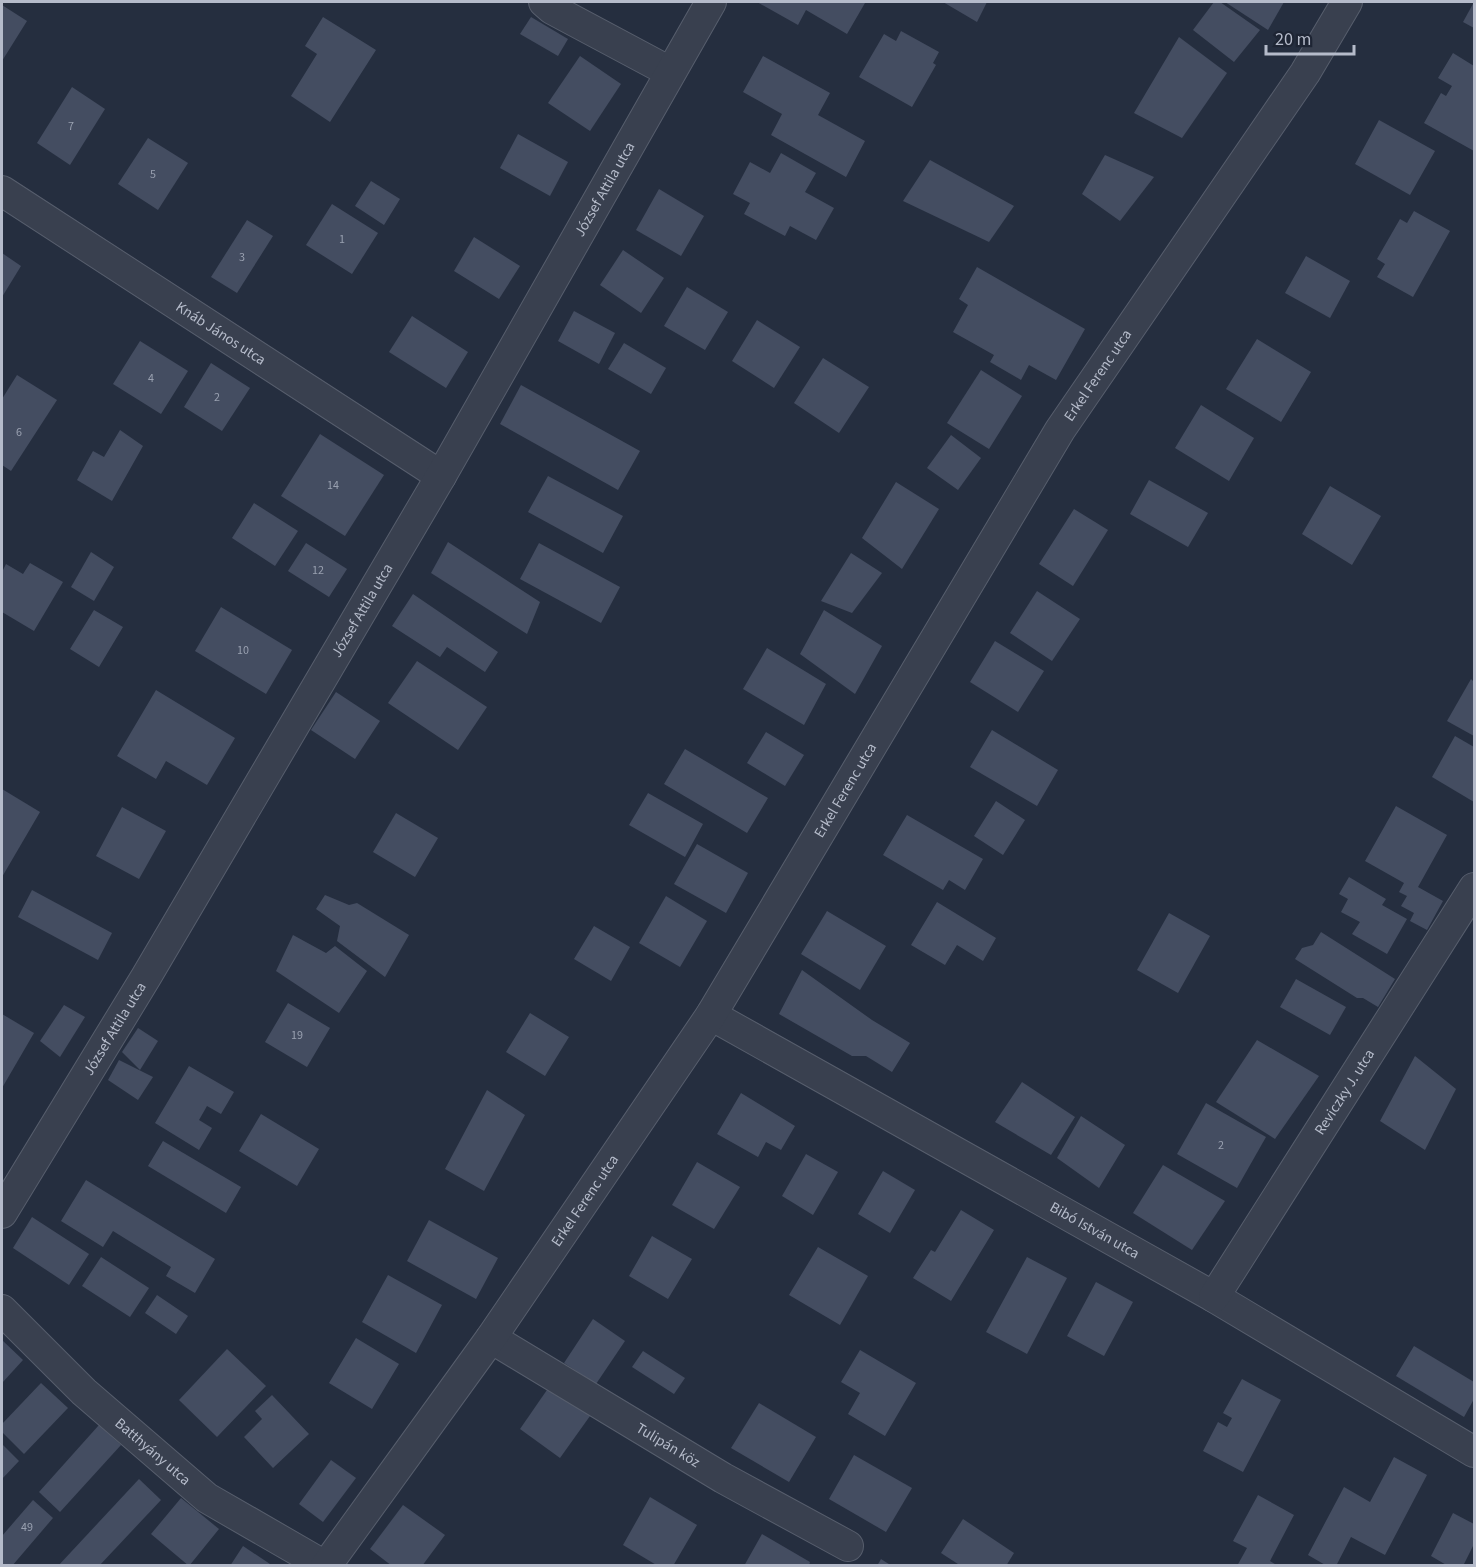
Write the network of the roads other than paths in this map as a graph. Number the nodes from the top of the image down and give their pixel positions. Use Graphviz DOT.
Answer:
graph roads {
  1 [pos="544,2"];
  2 [pos="711,2"];
  3 [pos="1347,2"];
  4 [pos="670,72"];
  5 [pos="2,191"];
  6 [pos="441,476"];
  7 [pos="1474,888"];
  8 [pos="711,1015"];
  9 [pos="2,1213"];
  10 [pos="1214,1297"];
  11 [pos="2,1310"];
  12 [pos="491,1338"];
  13 [pos="1474,1452"];
  14 [pos="848,1546"];
  15 [pos="326,1566"];
  1 -- 4 [label="street"];
  2 -- 4 [label="street, József Attila utca"];
  3 -- 8 [label="street, Erkel Ferenc utca"];
  4 -- 6 [label="street, József Attila utca"];
  5 -- 6 [label="street, Knáb János utca"];
  6 -- 9 [label="street, József Attila utca"];
  7 -- 10 [label="street, Reviczky J. utca"];
  8 -- 10 [label="street, Bibó István utca"];
  8 -- 12 [label="street, Erkel Ferenc utca"];
  10 -- 13 [label="street, Bibó István utca"];
  11 -- 15 [label="street, Batthyány utca"];
  12 -- 14 [label="street, Tulipán köz"];
  12 -- 15 [label="street, Erkel Ferenc utca"];
}
